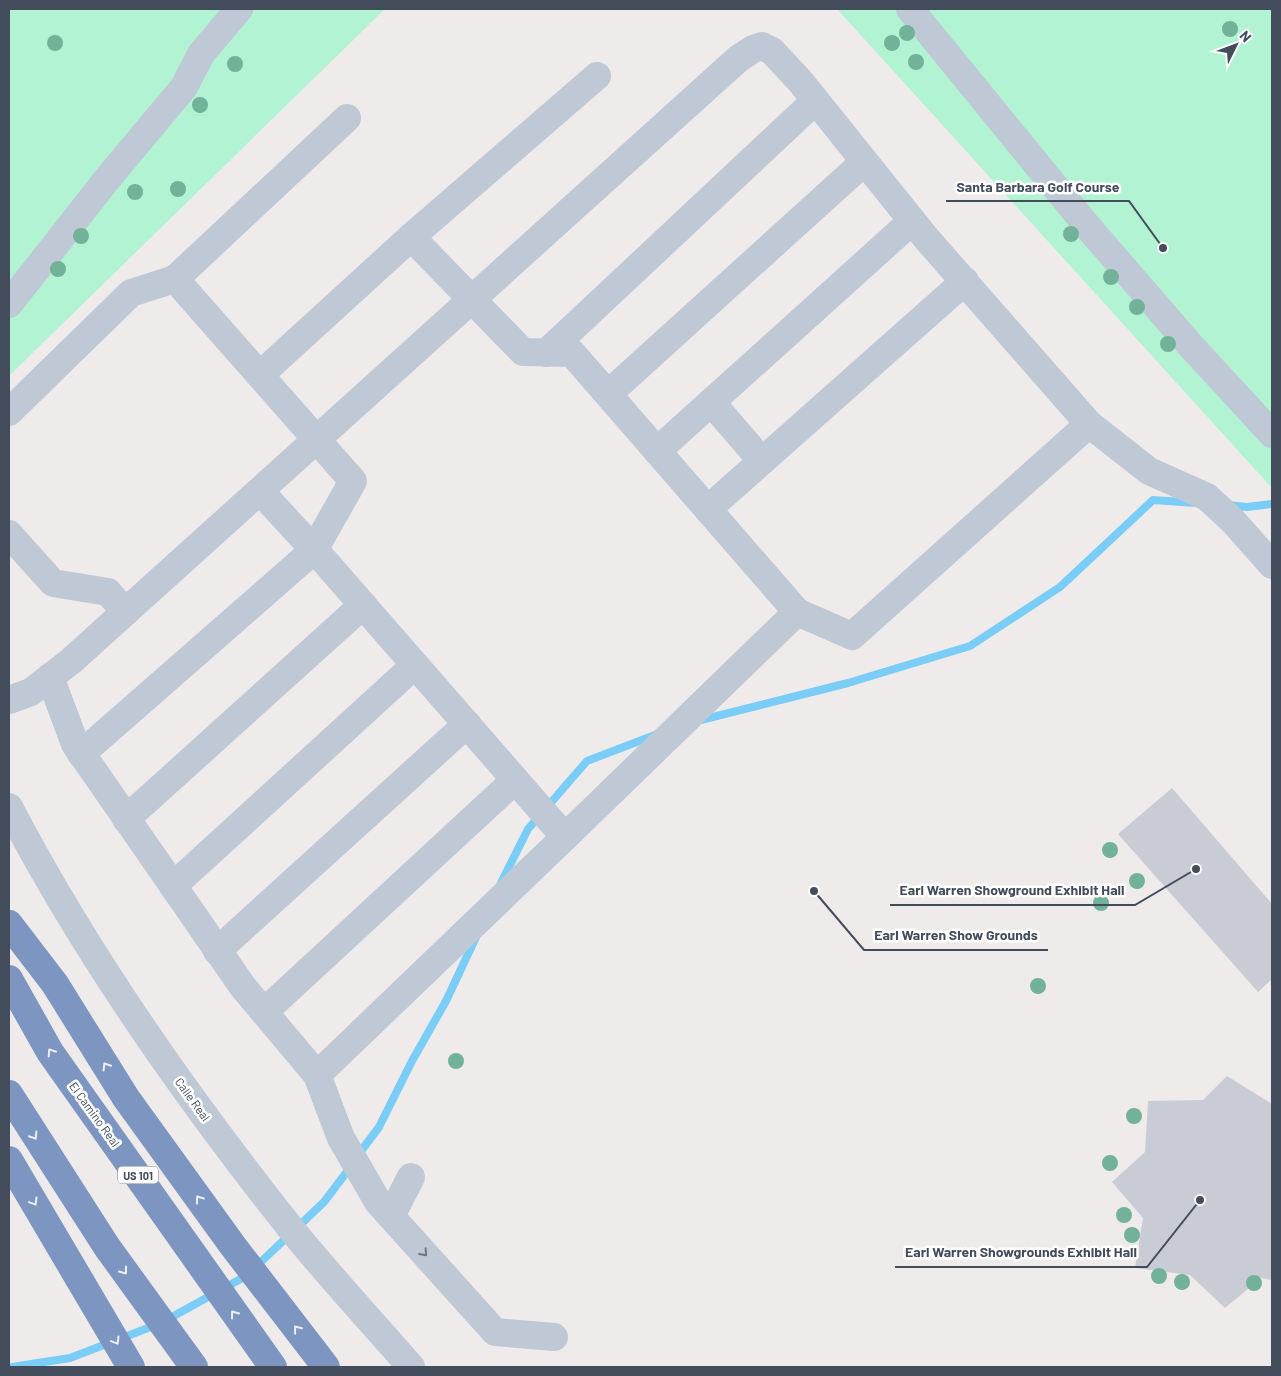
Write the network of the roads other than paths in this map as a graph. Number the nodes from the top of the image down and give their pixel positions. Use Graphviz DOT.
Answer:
graph roads {
  1 [pos="239,9"];
  2 [pos="910,9"];
  3 [pos="597,76"];
  4 [pos="815,101"];
  5 [pos="347,118"];
  6 [pos="863,163"];
  7 [pos="912,221"];
  8 [pos="411,237"];
  9 [pos="175,278"];
  10 [pos="964,281"];
  11 [pos="471,300"];
  12 [pos="9,304"];
  13 [pos="546,352"];
  14 [pos="260,375"];
  15 [pos="608,394"];
  16 [pos="711,402"];
  17 [pos="9,412"];
  18 [pos="1089,424"];
  19 [pos="1272,434"];
  20 [pos="316,440"];
  21 [pos="657,451"];
  22 [pos="762,461"];
  23 [pos="260,491"];
  24 [pos="708,509"];
  25 [pos="9,534"];
  26 [pos="314,550"];
  27 [pos="1272,566"];
  28 [pos="363,605"];
  29 [pos="126,612"];
  30 [pos="797,612"];
  31 [pos="415,665"];
  32 [pos="50,677"];
  33 [pos="9,700"];
  34 [pos="467,724"];
  35 [pos="81,754"];
  36 [pos="515,780"];
  37 [pos="9,807"];
  38 [pos="126,819"];
  39 [pos="565,837"];
  40 [pos="173,886"];
  41 [pos="9,924"];
  42 [pos="218,951"];
  43 [pos="9,979"];
  44 [pos="264,1012"];
  45 [pos="317,1075"];
  46 [pos="9,1094"];
  47 [pos="9,1160"];
  48 [pos="410,1177"];
  49 [pos="391,1216"];
  50 [pos="554,1337"];
  51 [pos="131,1367"];
  52 [pos="194,1367"];
  53 [pos="273,1367"];
  54 [pos="326,1367"];
  55 [pos="412,1367"];
  1 -- 12 [label="street"];
  2 -- 19 [label="street"];
  3 -- 8 [label="street"];
  4 -- 6 [label="street"];
  4 -- 11 [label="street"];
  4 -- 13 [label="street"];
  5 -- 9 [label="street"];
  6 -- 7 [label="street"];
  6 -- 15 [label="street"];
  7 -- 10 [label="street"];
  7 -- 16 [label="street"];
  8 -- 11 [label="street"];
  8 -- 14 [label="street"];
  9 -- 14 [label="street"];
  9 -- 17 [label="street"];
  10 -- 18 [label="street"];
  10 -- 22 [label="street"];
  11 -- 13 [label="street"];
  11 -- 20 [label="street"];
  13 -- 15 [label="street"];
  14 -- 20 [label="street"];
  15 -- 21 [label="street"];
  16 -- 21 [label="street"];
  16 -- 22 [label="street"];
  18 -- 27 [label="street"];
  18 -- 30 [label="street"];
  20 -- 23 [label="street"];
  20 -- 26 [label="street"];
  21 -- 24 [label="street"];
  22 -- 24 [label="street"];
  23 -- 26 [label="street"];
  23 -- 29 [label="street"];
  24 -- 30 [label="street"];
  25 -- 29 [label="street"];
  26 -- 28 [label="street"];
  26 -- 35 [label="street"];
  28 -- 31 [label="street"];
  28 -- 38 [label="street"];
  29 -- 32 [label="street"];
  30 -- 39 [label="street"];
  31 -- 34 [label="street"];
  31 -- 40 [label="street"];
  32 -- 33 [label="street"];
  32 -- 35 [label="street"];
  34 -- 36 [label="street"];
  34 -- 42 [label="street"];
  35 -- 38 [label="street"];
  36 -- 39 [label="street"];
  36 -- 44 [label="street"];
  37 -- 55 [label="street, Calle Real"];
  38 -- 40 [label="street"];
  39 -- 45 [label="street"];
  40 -- 42 [label="street"];
  54 -- 41 [label="highway, one-way"];
  42 -- 44 [label="street"];
  53 -- 43 [label="highway, El Camino Real / US 101, one-way"];
  44 -- 45 [label="street"];
  45 -- 49 [label="street"];
  46 -- 52 [label="highway, one-way"];
  47 -- 51 [label="highway, one-way"];
  48 -- 49 [label="street"];
  49 -- 50 [label="street, one-way"];
}
